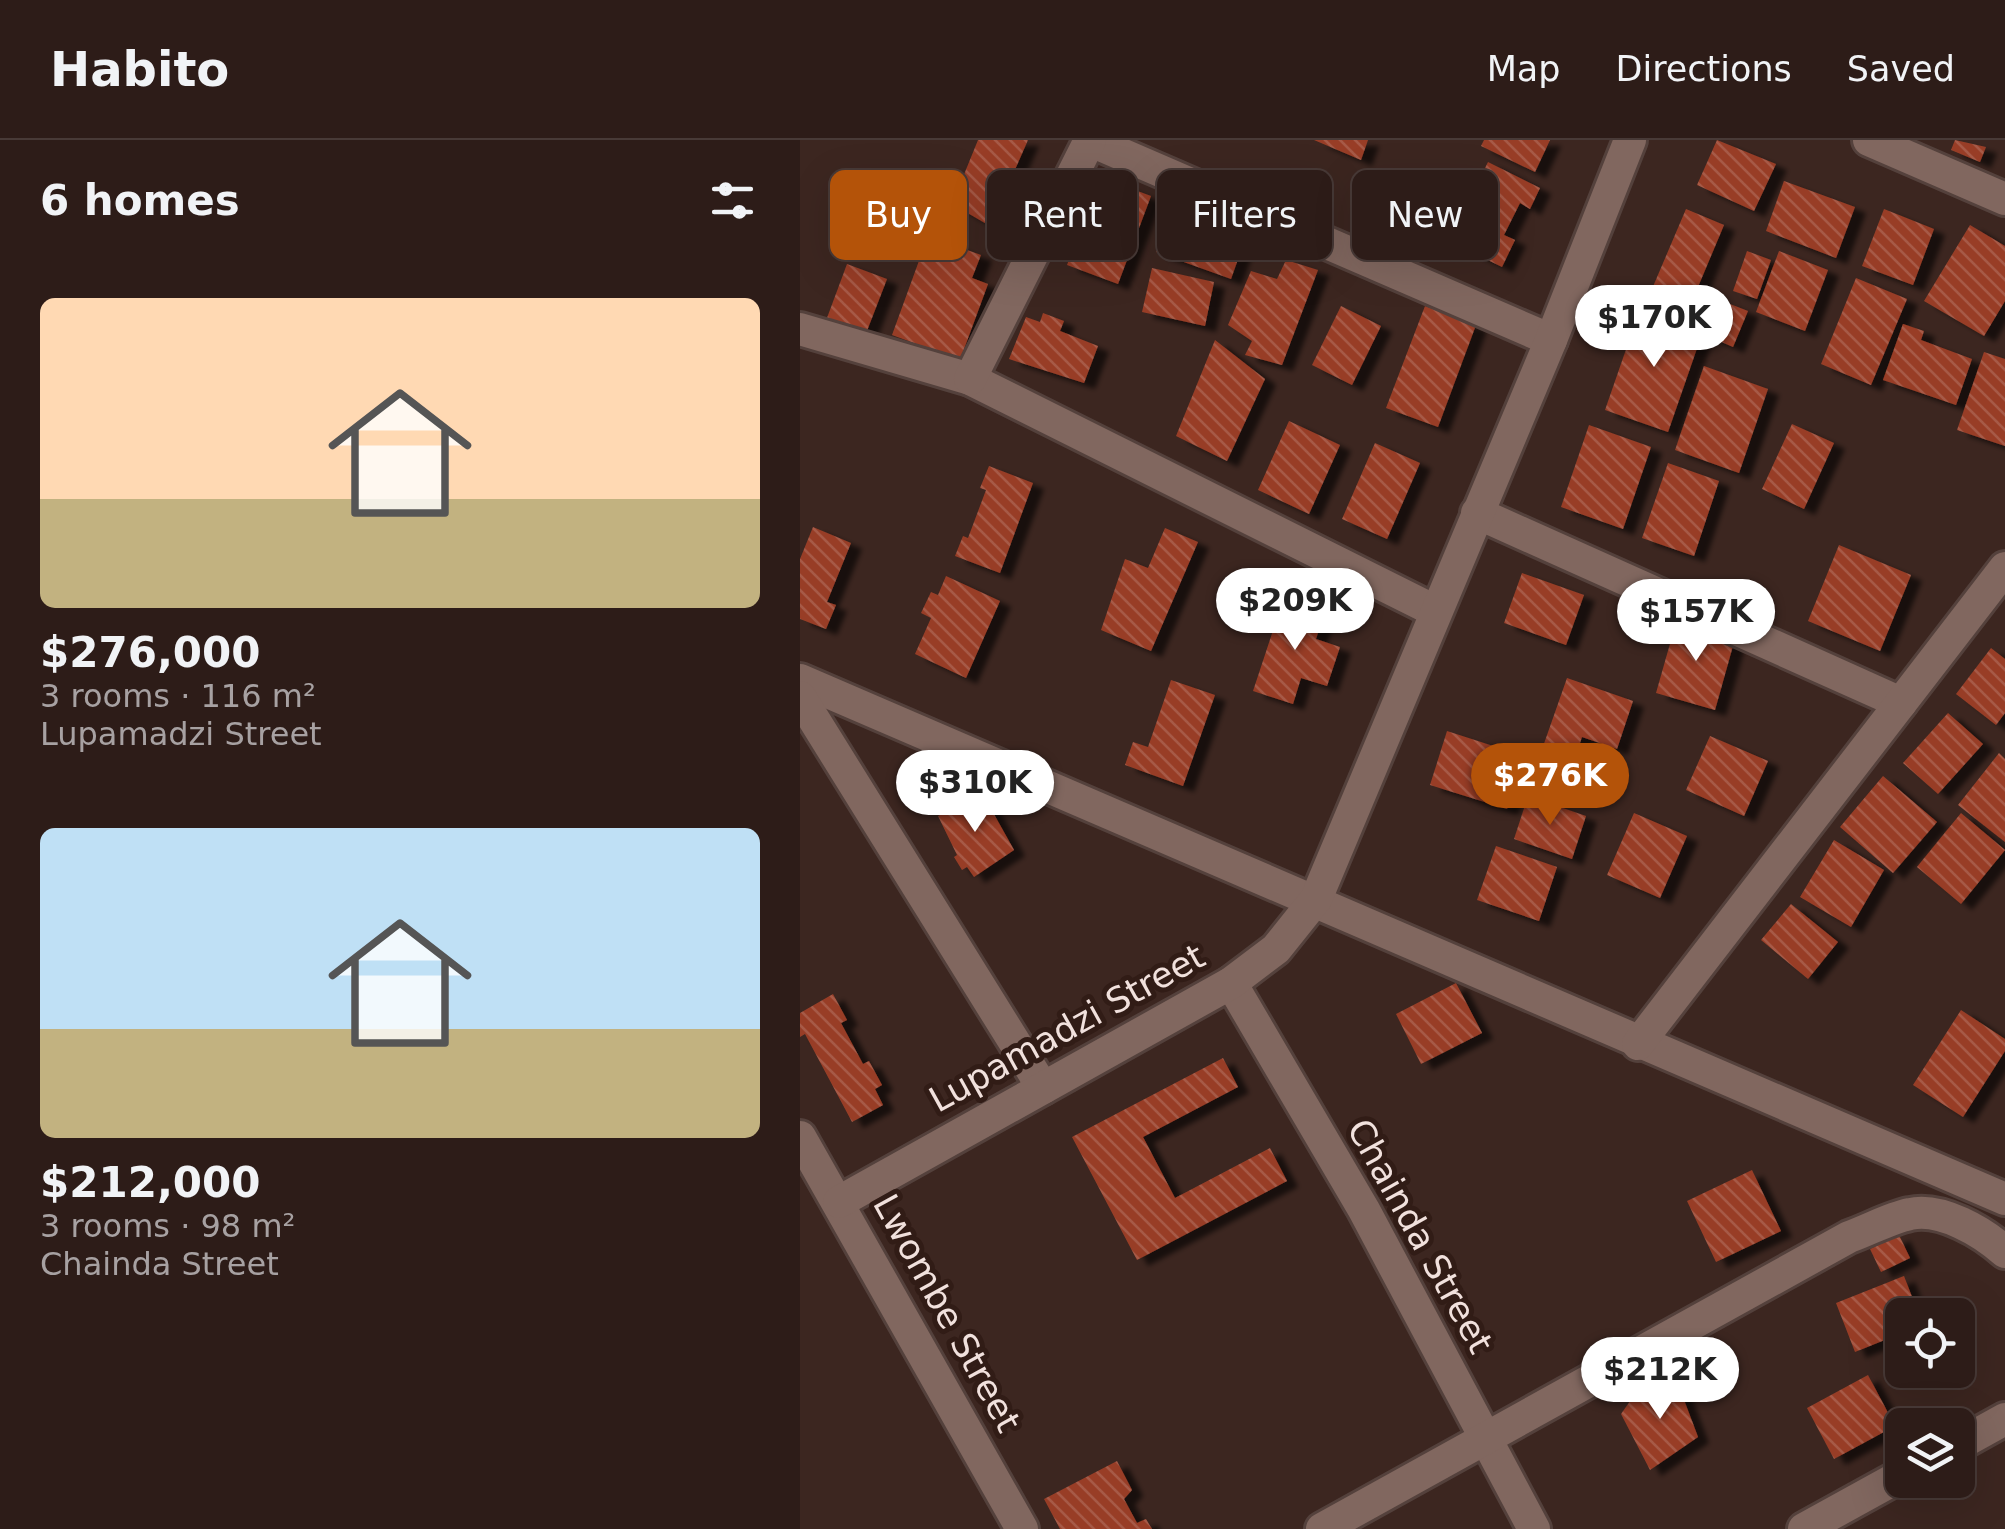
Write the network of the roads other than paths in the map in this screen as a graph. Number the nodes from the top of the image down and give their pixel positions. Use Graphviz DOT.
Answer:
graph roads {
  1 [pos="1090,140"];
  2 [pos="1630,140"];
  3 [pos="1870,140"];
  4 [pos="2005,199"];
  5 [pos="800,329"];
  6 [pos="1550,340"];
  7 [pos="970,379"];
  8 [pos="1477,513"];
  9 [pos="2005,568"];
  10 [pos="1435,611"];
  11 [pos="800,680"];
  12 [pos="800,697"];
  13 [pos="1901,703"];
  14 [pos="1316,899"];
  15 [pos="1231,983"];
  16 [pos="1638,1044"];
  17 [pos="1044,1088"];
  18 [pos="800,1137"];
  19 [pos="2005,1199"];
  20 [pos="839,1202"];
  21 [pos="1991,1230"];
  22 [pos="2005,1418"];
  23 [pos="1975,1435"];
  24 [pos="1485,1441"];
  25 [pos="1885,1484"];
  26 [pos="1022,1529"];
  27 [pos="1322,1529"];
  28 [pos="1534,1529"];
  29 [pos="1804,1529"];
  1 -- 6 [label="street"];
  1 -- 7 [label="street"];
  2 -- 6 [label="street, Lupamadzi Street"];
  3 -- 4 [label="street"];
  5 -- 7 [label="street"];
  6 -- 8 [label="street, Lupamadzi Street"];
  7 -- 10 [label="street"];
  8 -- 10 [label="street, Lupamadzi Street"];
  8 -- 13 [label="street"];
  9 -- 13 [label="street"];
  10 -- 14 [label="street, Lupamadzi Street"];
  11 -- 14 [label="street"];
  12 -- 17 [label="street"];
  13 -- 16 [label="street"];
  14 -- 15 [label="street, Lupamadzi Street"];
  14 -- 16 [label="street"];
  15 -- 17 [label="street, Lupamadzi Street"];
  15 -- 24 [label="street, Chainda Street"];
  16 -- 19 [label="street"];
  17 -- 20 [label="street, Lupamadzi Street"];
  18 -- 20 [label="street, Lwombe Street"];
  20 -- 26 [label="street, Lwombe Street"];
  21 -- 24 [label="street"];
  22 -- 23 [label="street"];
  24 -- 27 [label="street"];
  24 -- 28 [label="street, Chainda Street"];
  25 -- 29 [label="street"];
}
